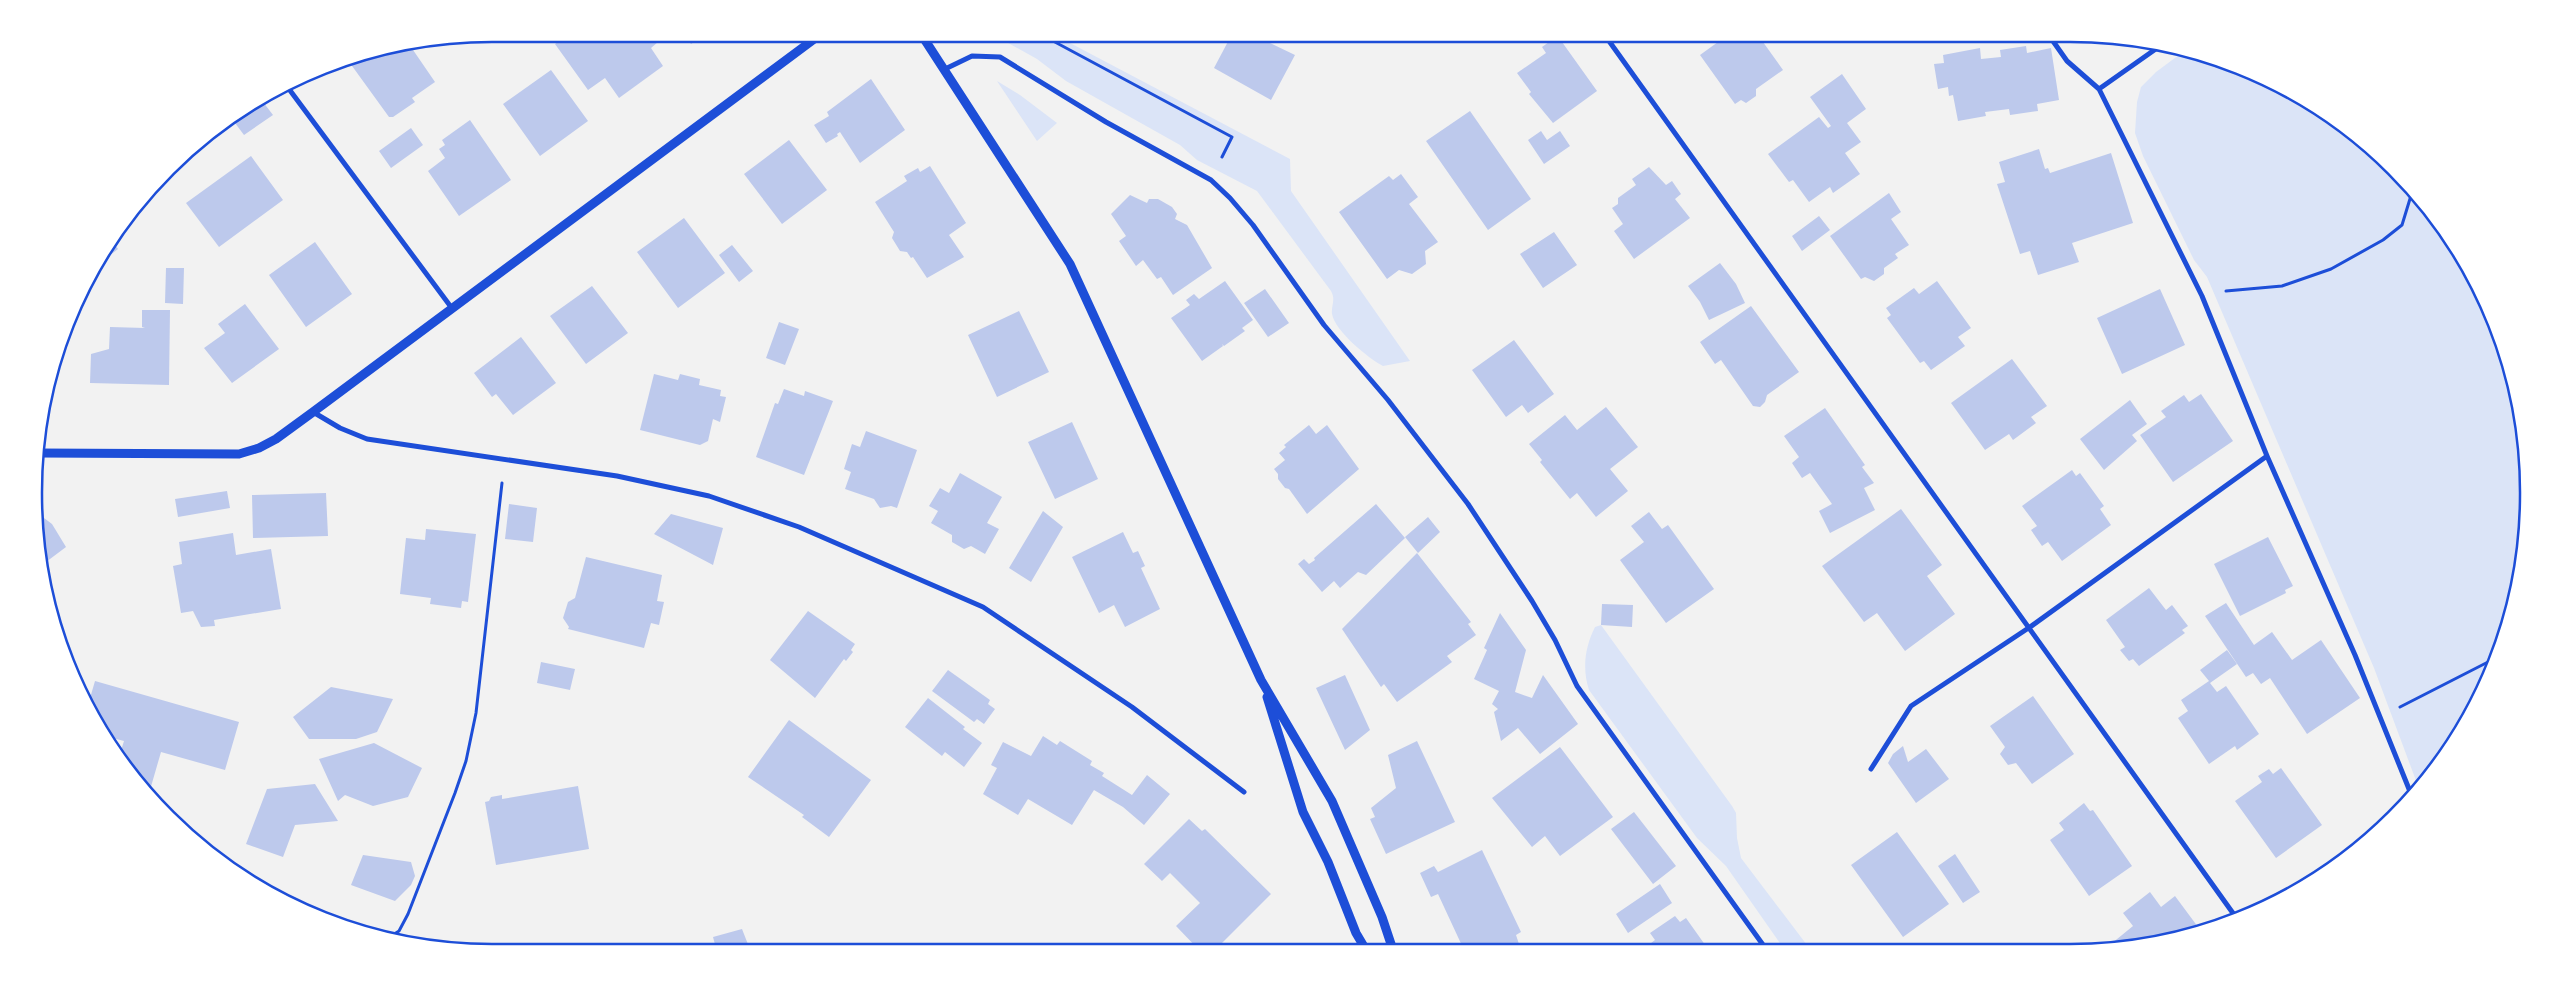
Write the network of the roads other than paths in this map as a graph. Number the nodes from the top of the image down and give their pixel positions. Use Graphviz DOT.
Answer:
graph roads {
  1 [pos="810,42"];
  2 [pos="926,42"];
  3 [pos="1610,42"];
  4 [pos="2054,42"];
  5 [pos="2154,50"];
  6 [pos="943,70"];
  7 [pos="2099,89"];
  8 [pos="290,91"];
  9 [pos="452,307"];
  10 [pos="313,412"];
  11 [pos="44,453"];
  12 [pos="2267,456"];
  13 [pos="2030,626"];
  14 [pos="1261,680"];
  15 [pos="1871,769"];
  16 [pos="2409,789"];
  17 [pos="1244,792"];
  18 [pos="2232,912"];
  19 [pos="1362,944"];
  20 [pos="1391,944"];
  21 [pos="1762,944"];
  1 -- 9 [label="street"];
  2 -- 6 [label="street"];
  3 -- 13 [label="street"];
  4 -- 7 [label="street"];
  5 -- 7 [label="street"];
  6 -- 14 [label="street"];
  6 -- 21 [label="street"];
  7 -- 12 [label="street"];
  8 -- 9 [label="street"];
  9 -- 10 [label="street"];
  10 -- 11 [label="street"];
  10 -- 17 [label="street"];
  12 -- 13 [label="street"];
  12 -- 16 [label="street"];
  13 -- 15 [label="street"];
  13 -- 18 [label="street"];
  14 -- 19 [label="street"];
  14 -- 20 [label="street"];
}
